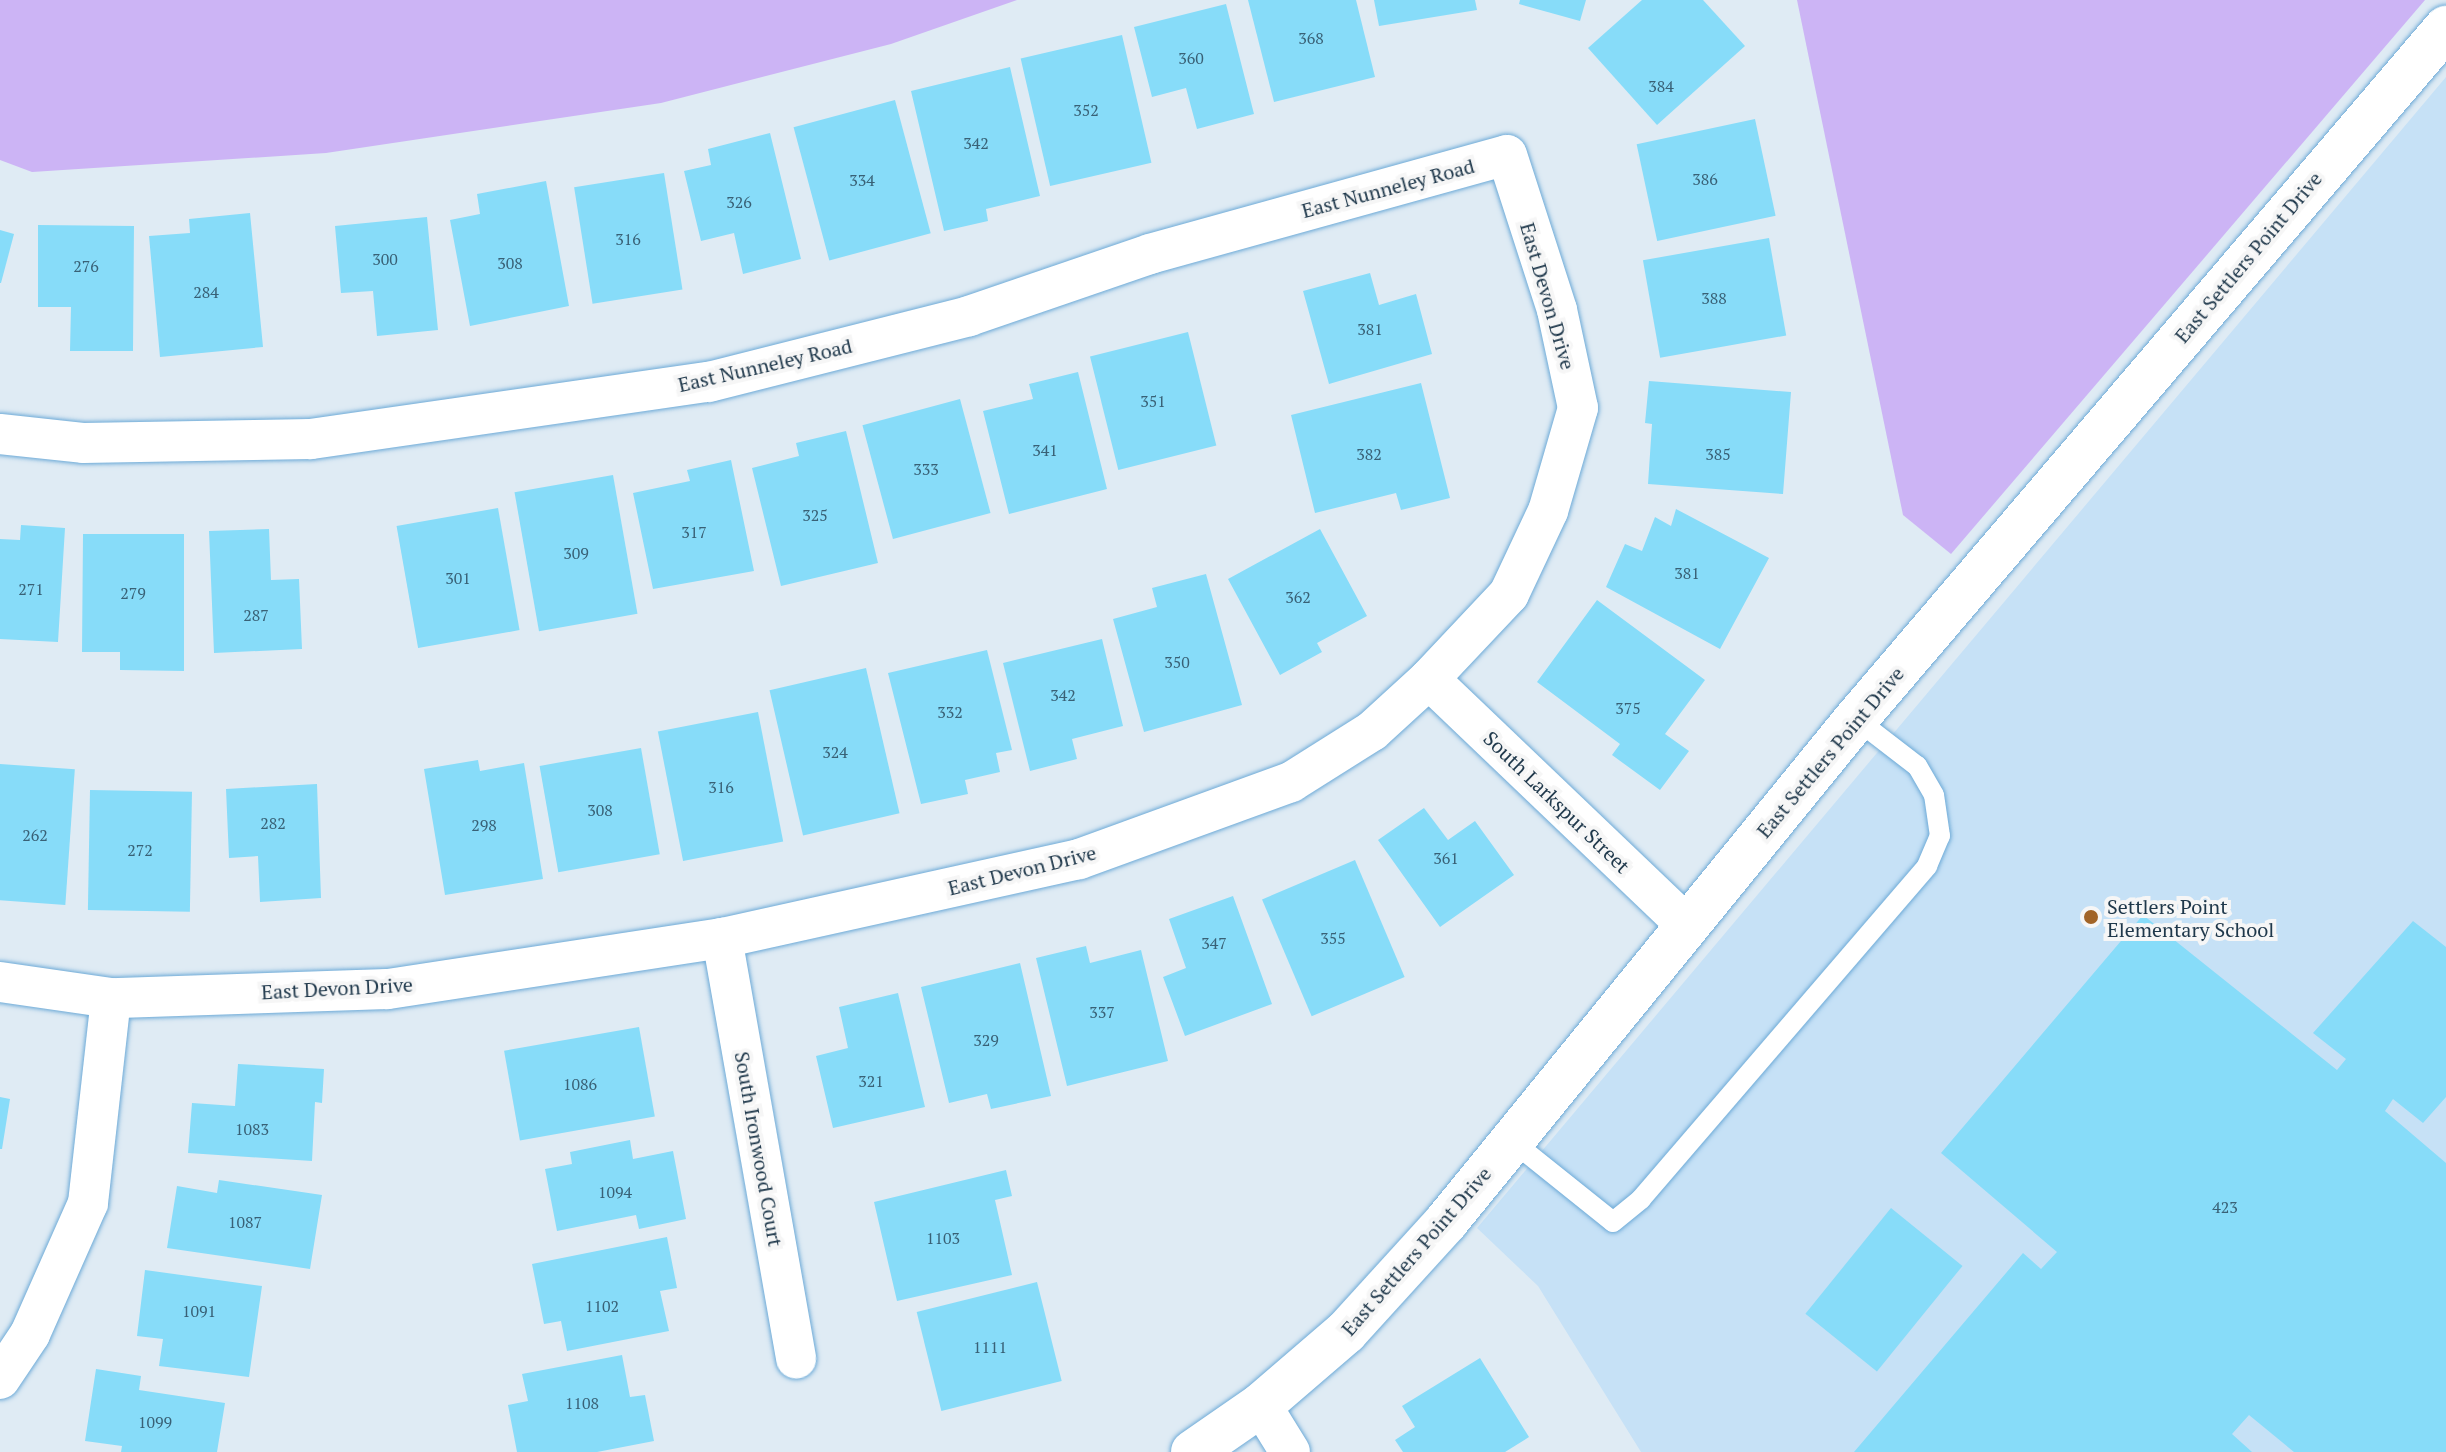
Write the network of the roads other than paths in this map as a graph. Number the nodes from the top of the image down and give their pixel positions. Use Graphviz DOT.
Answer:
graph roads {
  1 [pos="2446,28"];
  2 [pos="1507,155"];
  3 [pos="0,434"];
  4 [pos="1429,679"];
  5 [pos="1856,719"];
  6 [pos="1686,925"];
  7 [pos="722,938"];
  8 [pos="0,982"];
  9 [pos="111,998"];
  10 [pos="1512,1141"];
  11 [pos="796,1359"];
  12 [pos="0,1379"];
  13 [pos="1261,1405"];
  14 [pos="1193,1452"];
  15 [pos="1290,1452"];
  1 -- 5 [label="street, East Settlers Point Drive"];
  2 -- 3 [label="street, East Nunneley Road"];
  2 -- 4 [label="street, East Devon Drive"];
  4 -- 6 [label="street, South Larkspur Street"];
  4 -- 7 [label="street, East Devon Drive"];
  5 -- 6 [label="street, East Settlers Point Drive"];
  5 -- 10 [label="lane"];
  6 -- 10 [label="street, East Settlers Point Drive"];
  7 -- 9 [label="street, East Devon Drive"];
  7 -- 11 [label="street, South Ironwood Court"];
  8 -- 9 [label="street, East Devon Drive"];
  9 -- 12 [label="street"];
  10 -- 13 [label="street, East Settlers Point Drive"];
  13 -- 14 [label="street, East Settlers Point Drive"];
  13 -- 15 [label="street"];
}
